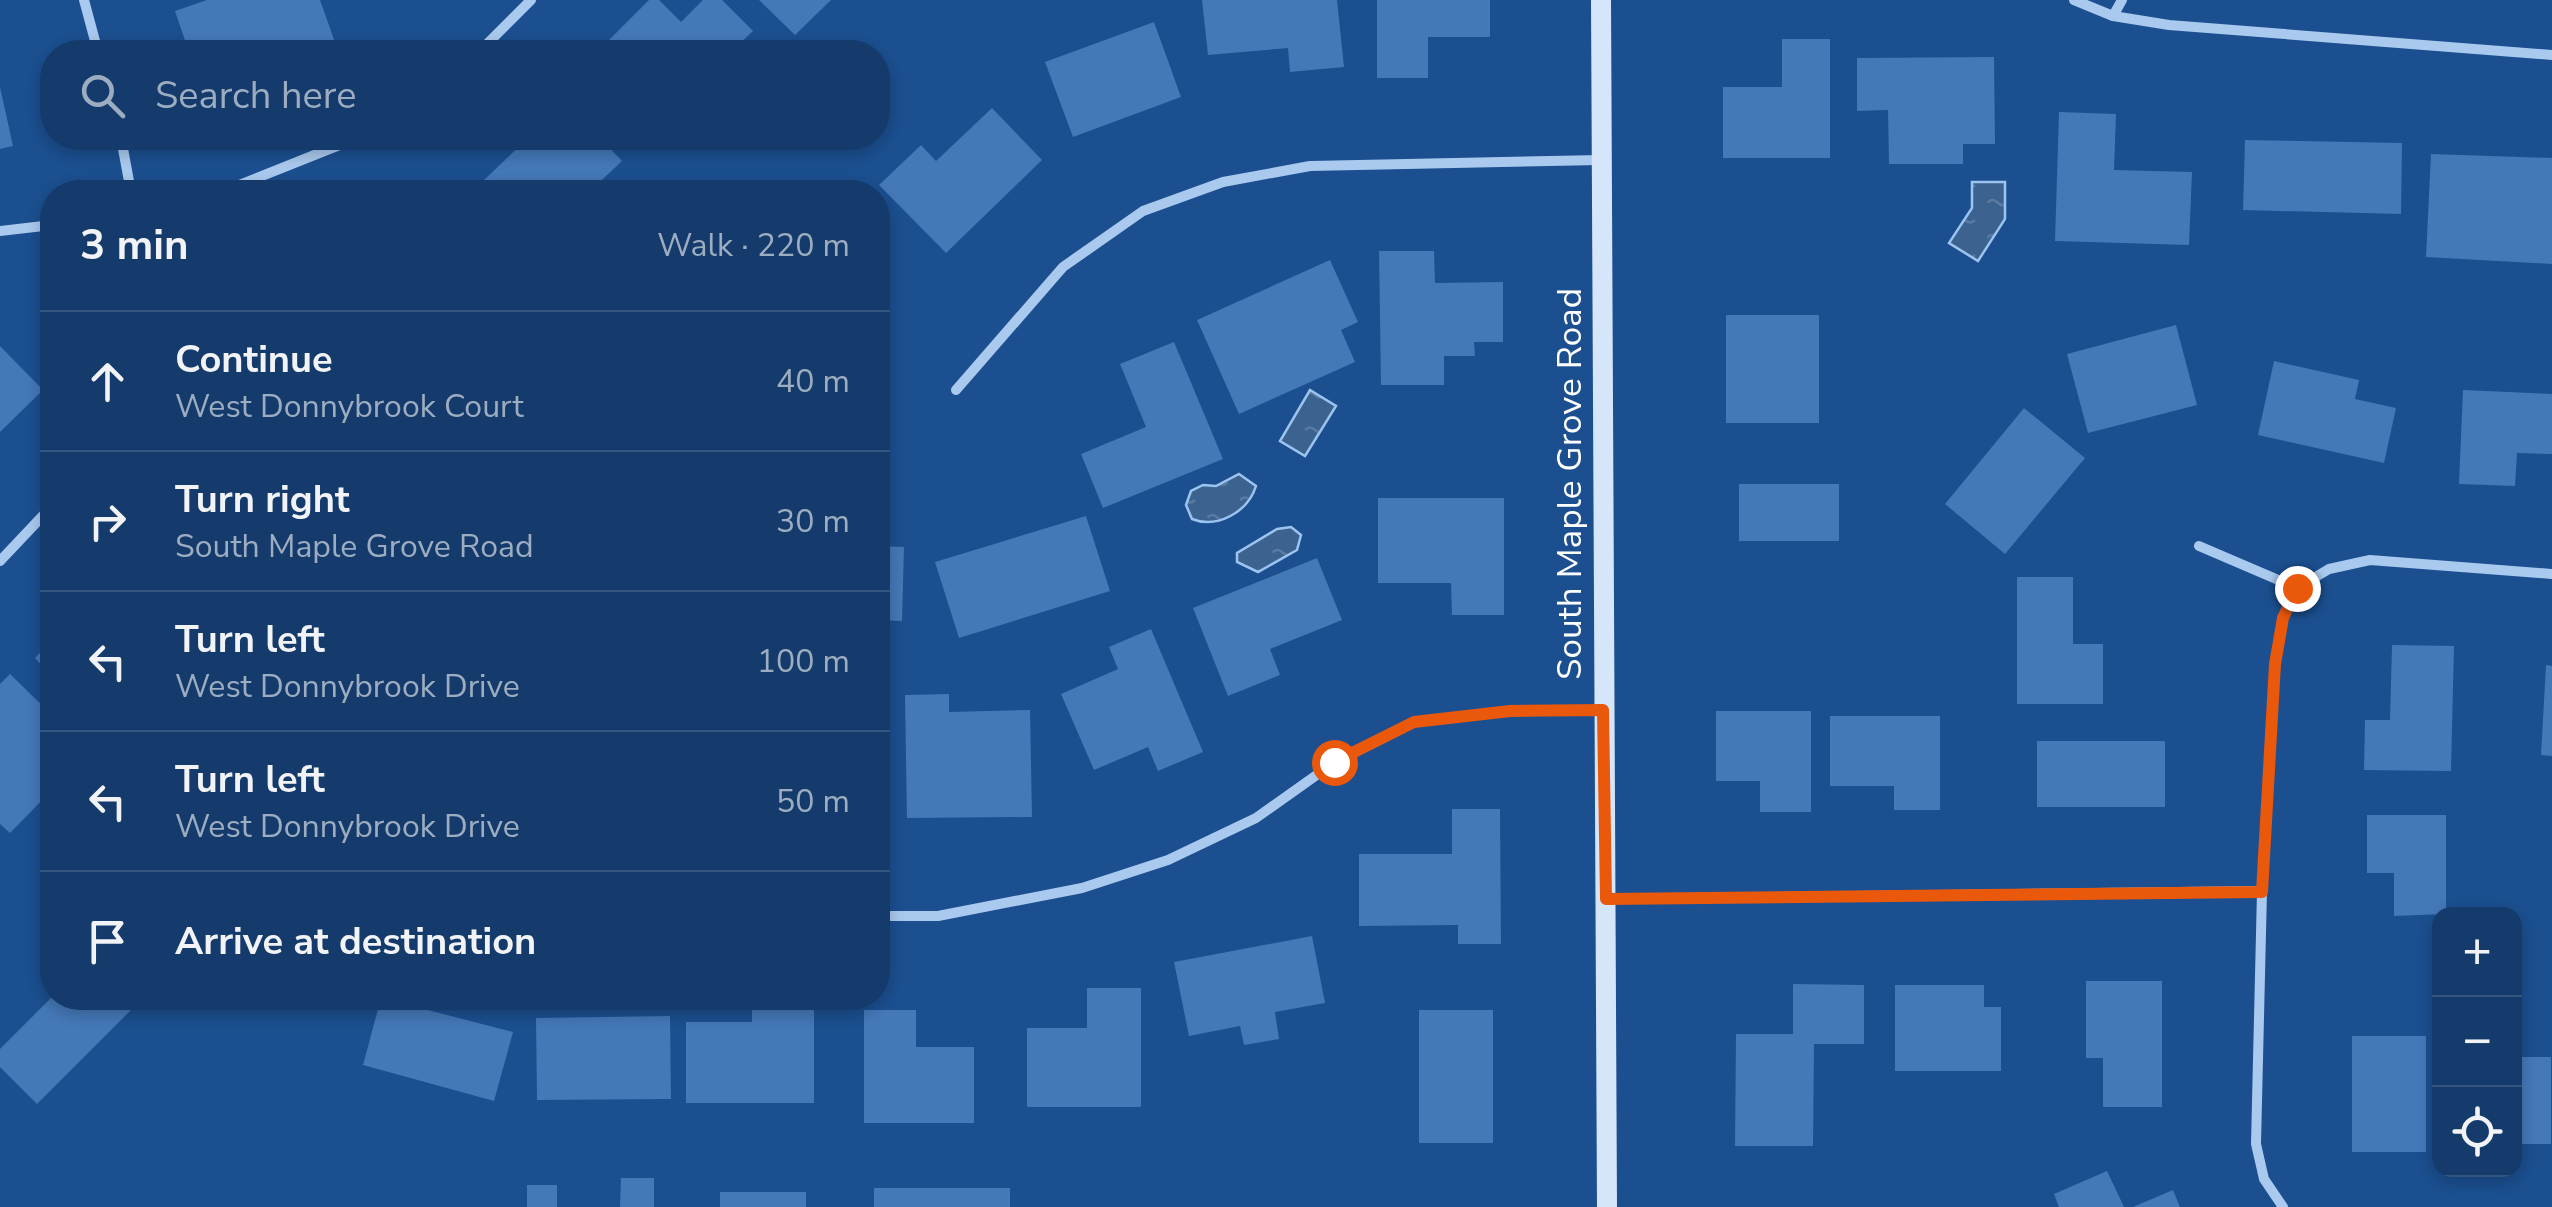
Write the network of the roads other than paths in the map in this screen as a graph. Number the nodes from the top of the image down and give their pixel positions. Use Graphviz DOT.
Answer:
graph roads {
  1 [pos="84,0"];
  2 [pos="530,0"];
  3 [pos="1601,0"];
  4 [pos="2074,0"];
  5 [pos="2122,0"];
  6 [pos="2113,16"];
  7 [pos="95,40"];
  8 [pos="491,40"];
  9 [pos="2552,55"];
  10 [pos="123,150"];
  11 [pos="327,150"];
  12 [pos="1600,160"];
  13 [pos="129,180"];
  14 [pos="252,180"];
  15 [pos="40,226"];
  16 [pos="0,231"];
  17 [pos="956,390"];
  18 [pos="40,519"];
  19 [pos="2198,546"];
  20 [pos="0,561"];
  21 [pos="2552,574"];
  22 [pos="2297,588"];
  23 [pos="1603,710"];
  24 [pos="2262,892"];
  25 [pos="1606,899"];
  26 [pos="890,916"];
  27 [pos="1607,1207"];
  28 [pos="2283,1207"];
  1 -- 7 [label="street"];
  2 -- 8 [label="street"];
  3 -- 12 [label="main road, South Maple Grove Road"];
  4 -- 6 [label="street"];
  5 -- 6 [label="street"];
  6 -- 9 [label="street"];
  10 -- 13 [label="street"];
  11 -- 14 [label="street"];
  12 -- 17 [label="street"];
  12 -- 23 [label="main road, South Maple Grove Road"];
  15 -- 16 [label="street"];
  18 -- 20 [label="street"];
  19 -- 22 [label="street"];
  21 -- 22 [label="street"];
  22 -- 24 [label="street"];
  23 -- 25 [label="main road, South Maple Grove Road"];
  23 -- 26 [label="street"];
  24 -- 25 [label="street"];
  24 -- 28 [label="street"];
  25 -- 27 [label="main road, South Maple Grove Road"];
}
